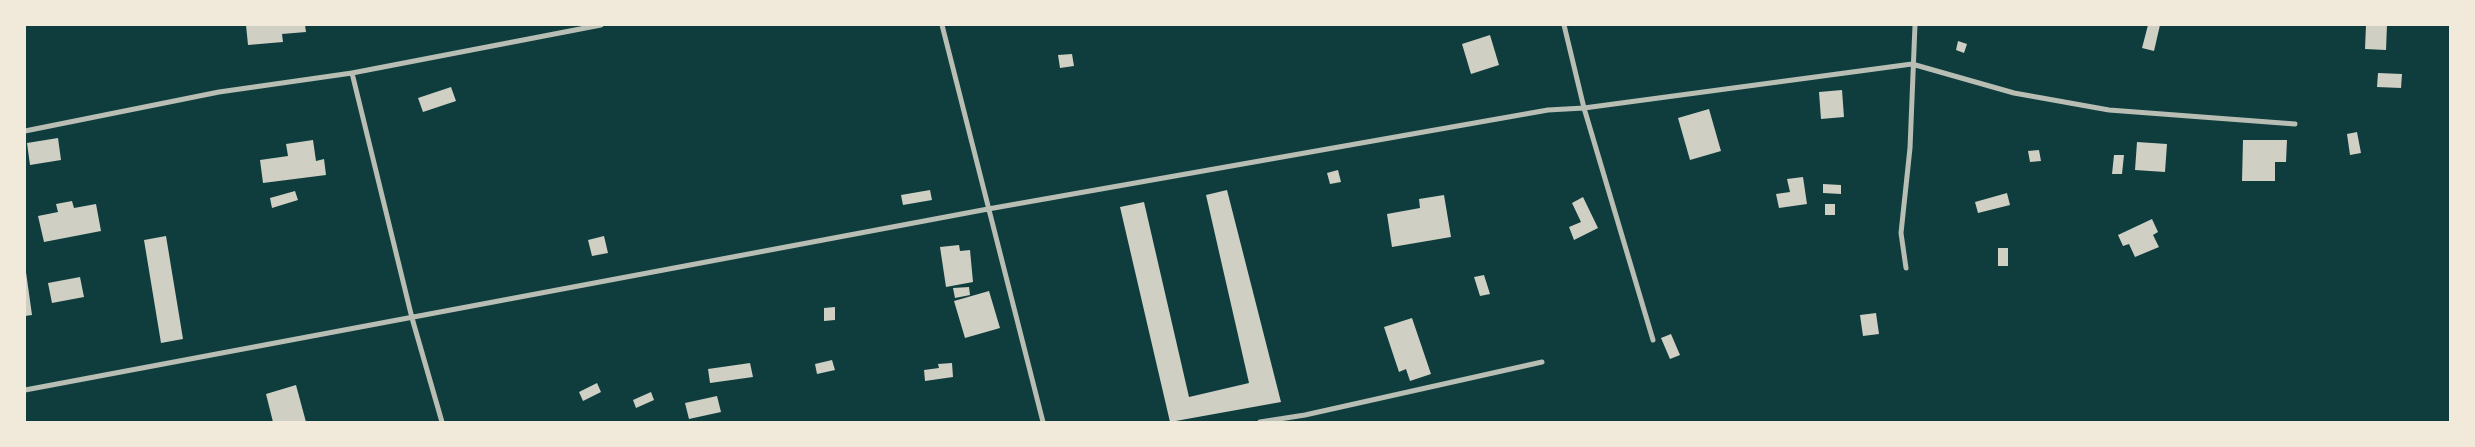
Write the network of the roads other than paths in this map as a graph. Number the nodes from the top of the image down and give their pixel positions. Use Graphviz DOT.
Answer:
graph roads {
  1 [pos="601,25"];
  2 [pos="942,25"];
  3 [pos="1564,25"];
  4 [pos="1916,25"];
  5 [pos="1912,64"];
  6 [pos="352,73"];
  7 [pos="1584,108"];
  8 [pos="2294,124"];
  9 [pos="25,131"];
  10 [pos="988,209"];
  11 [pos="1906,268"];
  12 [pos="412,318"];
  13 [pos="1652,340"];
  14 [pos="1542,362"];
  15 [pos="25,390"];
  16 [pos="442,422"];
  17 [pos="1043,422"];
  18 [pos="1260,422"];
  1 -- 6 [label="street"];
  2 -- 10 [label="street"];
  3 -- 7 [label="street"];
  4 -- 5 [label="street"];
  5 -- 7 [label="street"];
  5 -- 8 [label="street"];
  5 -- 11 [label="street"];
  6 -- 9 [label="street"];
  6 -- 12 [label="street"];
  7 -- 10 [label="street"];
  7 -- 13 [label="street"];
  10 -- 12 [label="street"];
  10 -- 17 [label="street"];
  12 -- 15 [label="street"];
  12 -- 16 [label="street"];
  14 -- 18 [label="street"];
}
